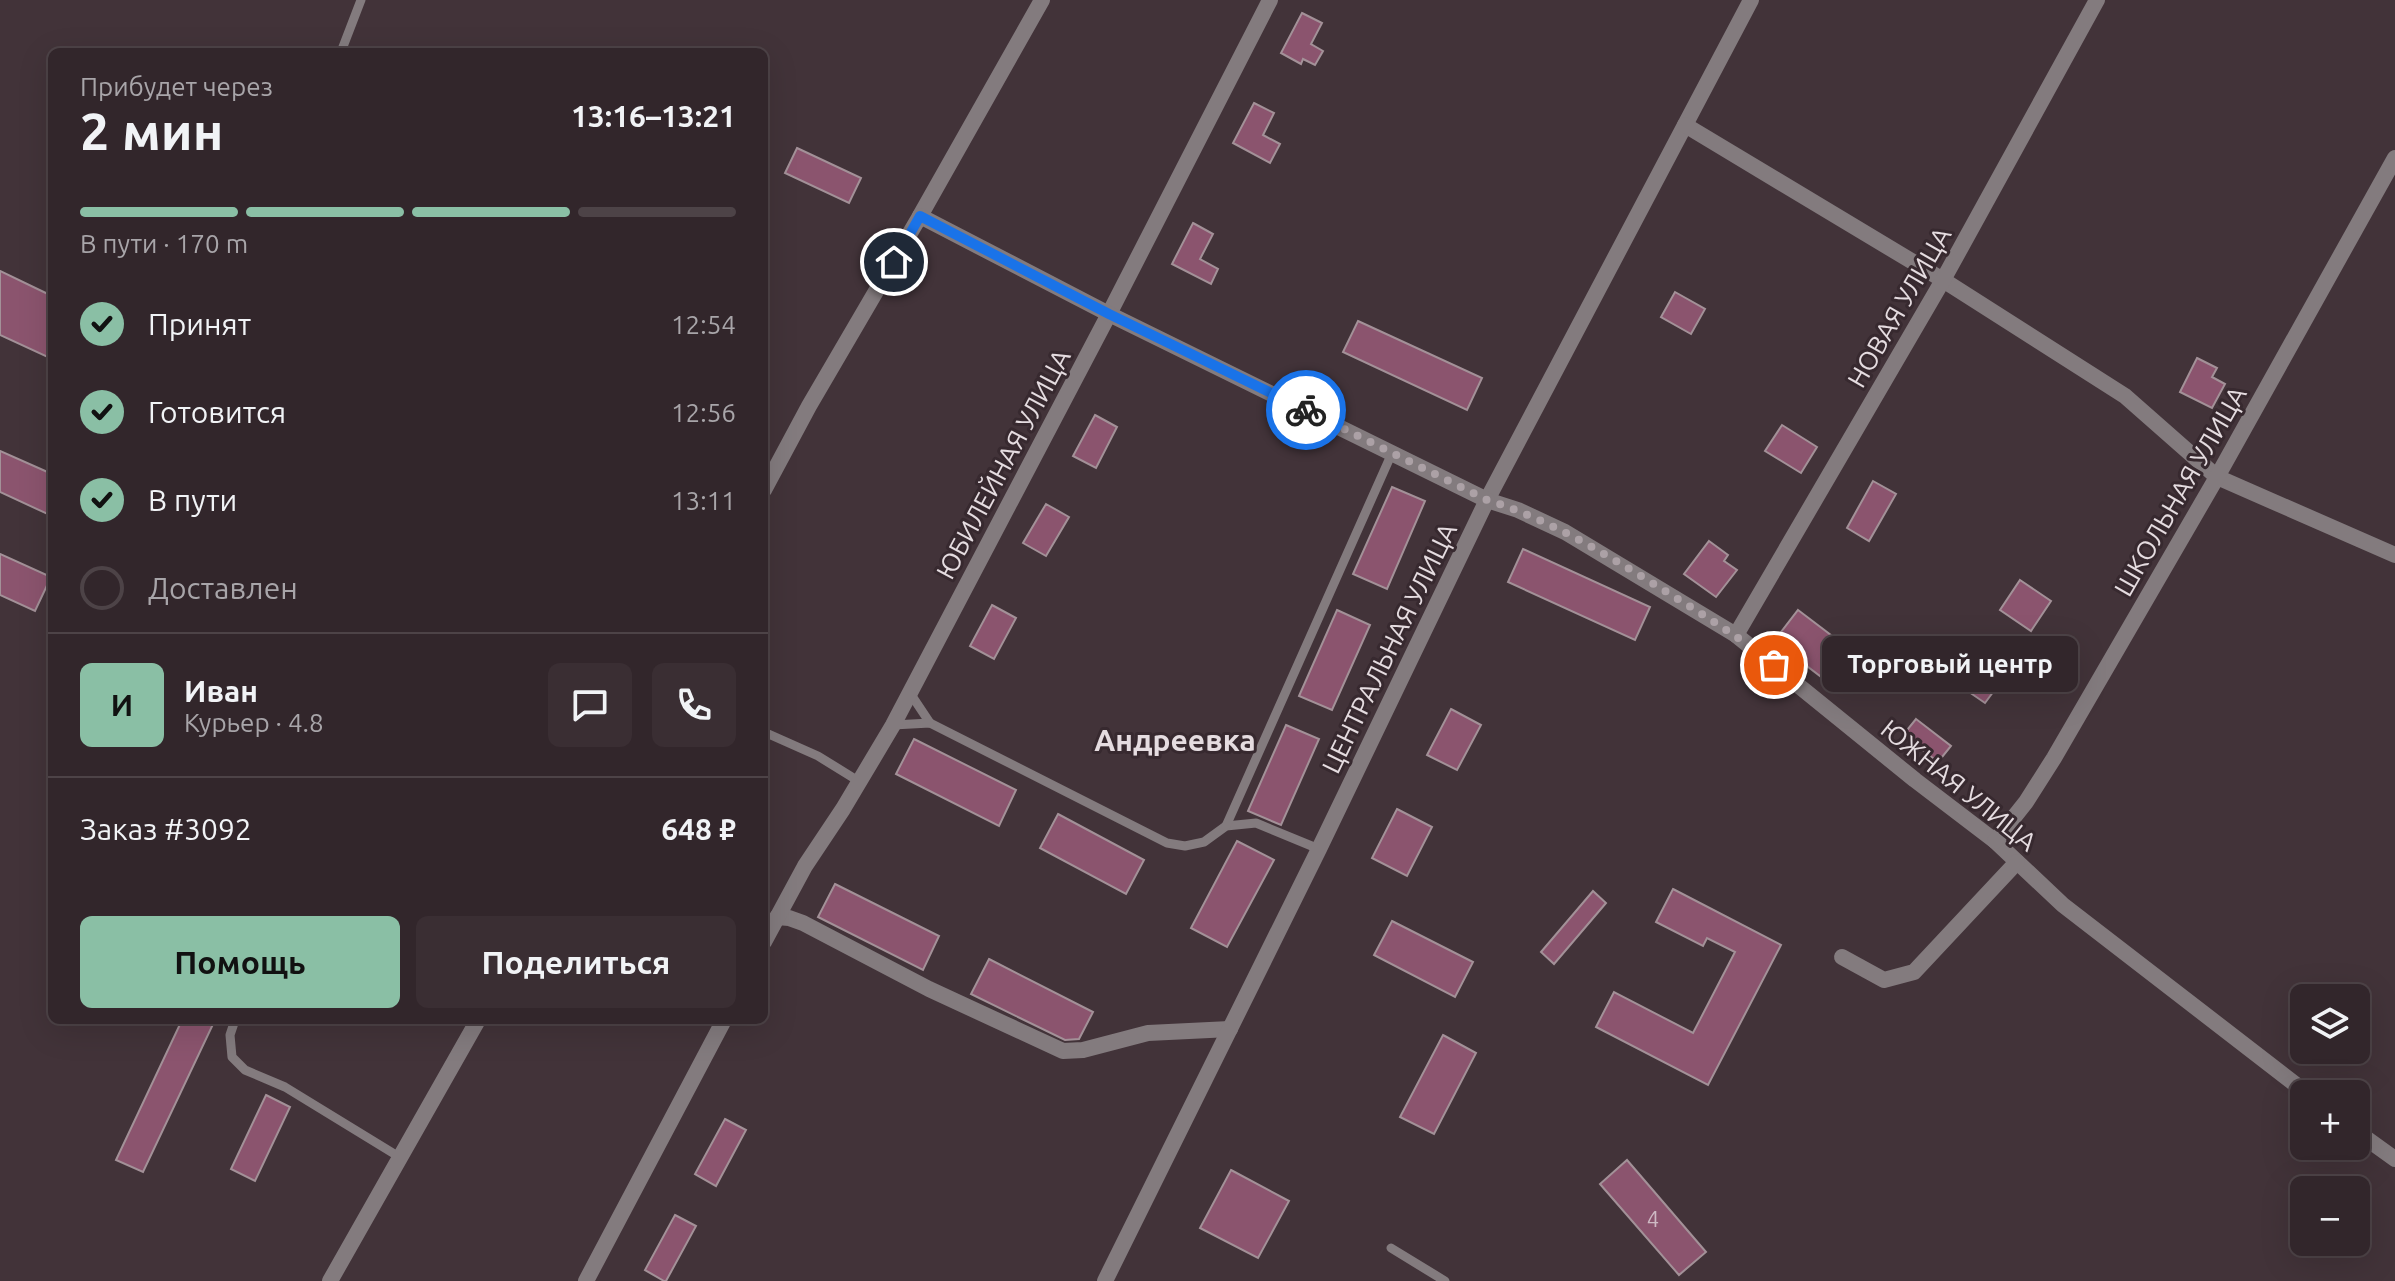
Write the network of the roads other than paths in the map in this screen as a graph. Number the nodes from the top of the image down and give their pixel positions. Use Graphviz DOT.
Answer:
graph roads {
  1 [pos="361,0"];
  2 [pos="1042,0"];
  3 [pos="1270,0"];
  4 [pos="1751,0"];
  5 [pos="2097,0"];
  6 [pos="343,48"];
  7 [pos="1685,125"];
  8 [pos="2395,158"];
  9 [pos="920,216"];
  10 [pos="1943,280"];
  11 [pos="1109,314"];
  12 [pos="1392,453"];
  13 [pos="2217,477"];
  14 [pos="768,483"];
  15 [pos="1487,500"];
  16 [pos="2395,555"];
  17 [pos="1736,635"];
  18 [pos="910,693"];
  19 [pos="930,723"];
  20 [pos="893,725"];
  21 [pos="768,734"];
  22 [pos="860,782"];
  23 [pos="1226,826"];
  24 [pos="1995,841"];
  25 [pos="1319,849"];
  26 [pos="2017,862"];
  27 [pos="777,917"];
  28 [pos="768,934"];
  29 [pos="1842,957"];
  30 [pos="234,1024"];
  31 [pos="476,1024"];
  32 [pos="722,1024"];
  33 [pos="1230,1029"];
  34 [pos="2290,1080"];
  35 [pos="2370,1141"];
  36 [pos="401,1158"];
  37 [pos="2395,1159"];
  38 [pos="1391,1248"];
  39 [pos="330,1281"];
  40 [pos="586,1281"];
  41 [pos="1105,1281"];
  42 [pos="1445,1281"];
  1 -- 6 [label="lane"];
  2 -- 9 [label="street"];
  3 -- 11 [label="street, ЮБИЛЕЙНАЯ УЛИЦА"];
  4 -- 7 [label="street, ЦЕНТРАЛЬНАЯ УЛИЦА"];
  5 -- 10 [label="street, НОВАЯ УЛИЦА"];
  7 -- 10 [label="street"];
  7 -- 15 [label="street, ЦЕНТРАЛЬНАЯ УЛИЦА"];
  8 -- 13 [label="street, ШКОЛЬНАЯ УЛИЦА"];
  9 -- 11 [label="street, ЮЖНАЯ УЛИЦА"];
  9 -- 14 [label="street"];
  10 -- 13 [label="street"];
  10 -- 17 [label="street, НОВАЯ УЛИЦА"];
  11 -- 12 [label="street, ЮЖНАЯ УЛИЦА"];
  11 -- 18 [label="street, ЮБИЛЕЙНАЯ УЛИЦА"];
  12 -- 15 [label="street, ЮЖНАЯ УЛИЦА"];
  12 -- 23 [label="lane"];
  13 -- 16 [label="street"];
  13 -- 24 [label="street, ШКОЛЬНАЯ УЛИЦА"];
  15 -- 17 [label="street, ЮЖНАЯ УЛИЦА"];
  15 -- 25 [label="street, ЦЕНТРАЛЬНАЯ УЛИЦА"];
  17 -- 24 [label="street, ЮЖНАЯ УЛИЦА"];
  18 -- 19 [label="lane"];
  18 -- 20 [label="street, ЮБИЛЕЙНАЯ УЛИЦА"];
  19 -- 20 [label="lane"];
  19 -- 23 [label="lane"];
  20 -- 22 [label="street, ЮБИЛЕЙНАЯ УЛИЦА"];
  21 -- 22 [label="lane"];
  22 -- 27 [label="street, ЮБИЛЕЙНАЯ УЛИЦА"];
  23 -- 25 [label="lane"];
  24 -- 26 [label="street, ЮЖНАЯ УЛИЦА"];
  25 -- 33 [label="street, ЦЕНТРАЛЬНАЯ УЛИЦА"];
  26 -- 29 [label="street"];
  26 -- 34 [label="street, ЮЖНАЯ УЛИЦА"];
  27 -- 28 [label="street, ЮБИЛЕЙНАЯ УЛИЦА"];
  27 -- 33 [label="street"];
  30 -- 36 [label="lane"];
  31 -- 36 [label="street"];
  32 -- 40 [label="street"];
  33 -- 41 [label="street, ЦЕНТРАЛЬНАЯ УЛИЦА"];
  35 -- 37 [label="street"];
  36 -- 39 [label="street"];
  38 -- 42 [label="lane"];
}
